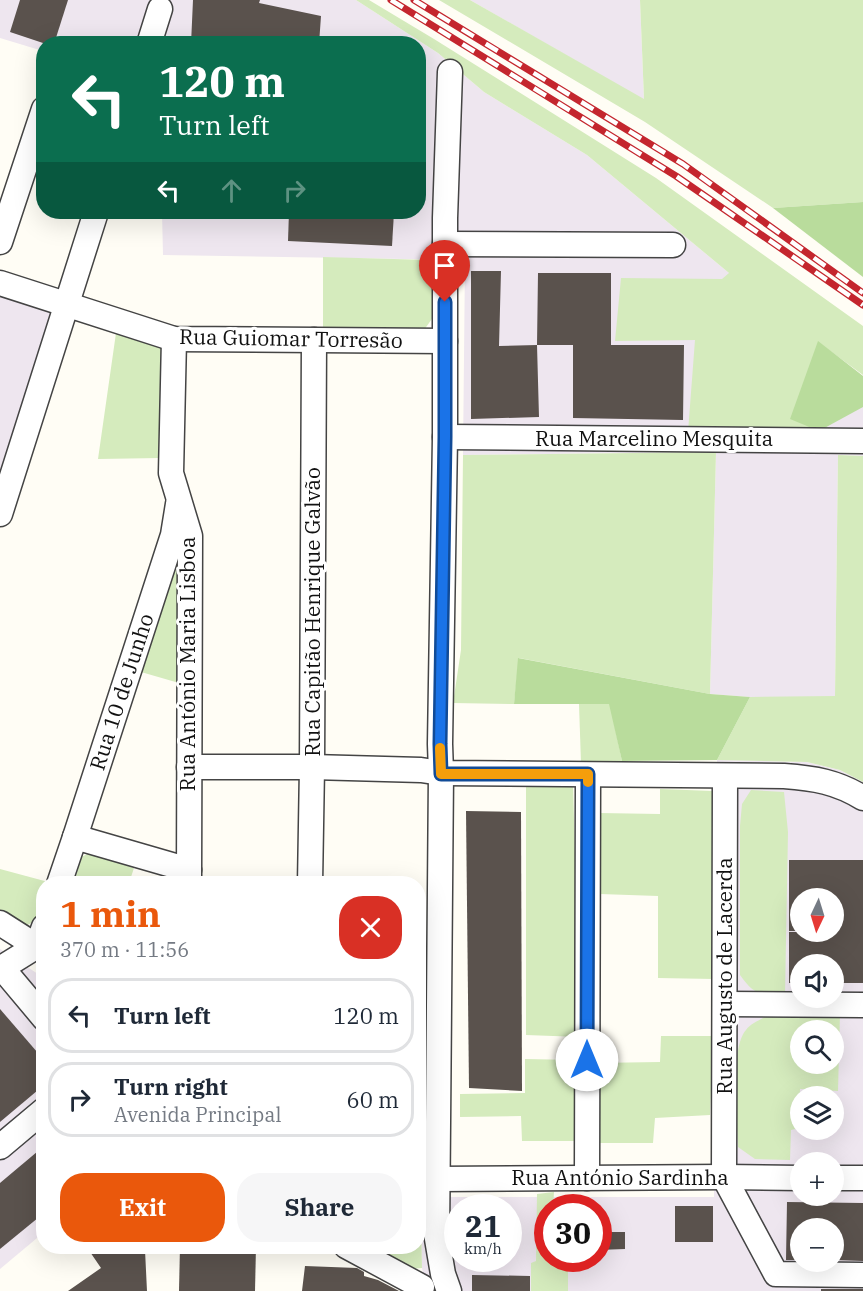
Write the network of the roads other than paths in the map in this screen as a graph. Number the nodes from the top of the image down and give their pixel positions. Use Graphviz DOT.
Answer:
graph roads {
  1 [pos="160,9"];
  2 [pos="152,36"];
  3 [pos="450,72"];
  4 [pos="36,133"];
  5 [pos="94,219"];
  6 [pos="0,242"];
  7 [pos="445,244"];
  8 [pos="674,245"];
  9 [pos="0,283"];
  10 [pos="67,305"];
  11 [pos="174,339"];
  12 [pos="314,340"];
  13 [pos="446,341"];
  14 [pos="445,437"];
  15 [pos="863,441"];
  16 [pos="179,499"];
  17 [pos="0,514"];
  18 [pos="189,767"];
  19 [pos="312,767"];
  20 [pos="441,774"];
  21 [pos="588,774"];
  22 [pos="725,776"];
  23 [pos="863,798"];
  24 [pos="75,837"];
  25 [pos="62,876"];
  26 [pos="186,876"];
  27 [pos="189,876"];
  28 [pos="310,876"];
  29 [pos="0,923"];
  30 [pos="36,939"];
  31 [pos="36,944"];
  32 [pos="1,969"];
  33 [pos="725,1004"];
  34 [pos="863,1005"];
  35 [pos="36,1009"];
  36 [pos="429,1105"];
  37 [pos="36,1117"];
  38 [pos="0,1147"];
  39 [pos="724,1177"];
  40 [pos="587,1178"];
  41 [pos="790,1178"];
  42 [pos="844,1178"];
  43 [pos="863,1178"];
  44 [pos="438,1179"];
  45 [pos="437,1239"];
  46 [pos="360,1254"];
  47 [pos="863,1275"];
  48 [pos="421,1289"];
  49 [pos="449,1291"];
  1 -- 2 [label="street"];
  3 -- 7 [label="street"];
  4 -- 6 [label="street"];
  5 -- 10 [label="street"];
  7 -- 8 [label="street"];
  7 -- 13 [label="street"];
  9 -- 10 [label="street, Rua Guiomar Torresão"];
  10 -- 11 [label="street, Rua Guiomar Torresão"];
  10 -- 17 [label="street"];
  11 -- 12 [label="street, Rua Guiomar Torresão"];
  11 -- 16 [label="street, Rua António Maria Lisboa"];
  12 -- 13 [label="street, Rua Guiomar Torresão"];
  12 -- 19 [label="street, Rua Capitão Henrique Galvão"];
  13 -- 14 [label="street"];
  14 -- 15 [label="street, Rua Marcelino Mesquita"];
  14 -- 20 [label="street"];
  16 -- 18 [label="street, Rua António Maria Lisboa"];
  16 -- 24 [label="street, Rua 10 de Junho"];
  18 -- 19 [label="street"];
  18 -- 27 [label="street, Rua António Maria Lisboa"];
  19 -- 20 [label="street"];
  19 -- 28 [label="street, Rua Capitão Henrique Galvão"];
  20 -- 21 [label="street"];
  20 -- 36 [label="street"];
  21 -- 22 [label="street"];
  21 -- 40 [label="street"];
  22 -- 23 [label="street"];
  22 -- 33 [label="street, Rua Augusto de Lacerda"];
  24 -- 25 [label="street, Rua 10 de Junho"];
  24 -- 26 [label="street"];
  29 -- 30 [label="street"];
  31 -- 32 [label="street"];
  32 -- 35 [label="street"];
  33 -- 34 [label="street"];
  33 -- 39 [label="street, Rua Augusto de Lacerda"];
  36 -- 44 [label="street"];
  37 -- 38 [label="street"];
  39 -- 40 [label="street, Rua António Sardinha"];
  39 -- 41 [label="street, Rua António Sardinha"];
  39 -- 47 [label="street"];
  40 -- 44 [label="street, Rua António Sardinha"];
  42 -- 43 [label="street"];
  44 -- 45 [label="street"];
  45 -- 48 [label="street"];
  45 -- 49 [label="street"];
  46 -- 48 [label="street"];
}
